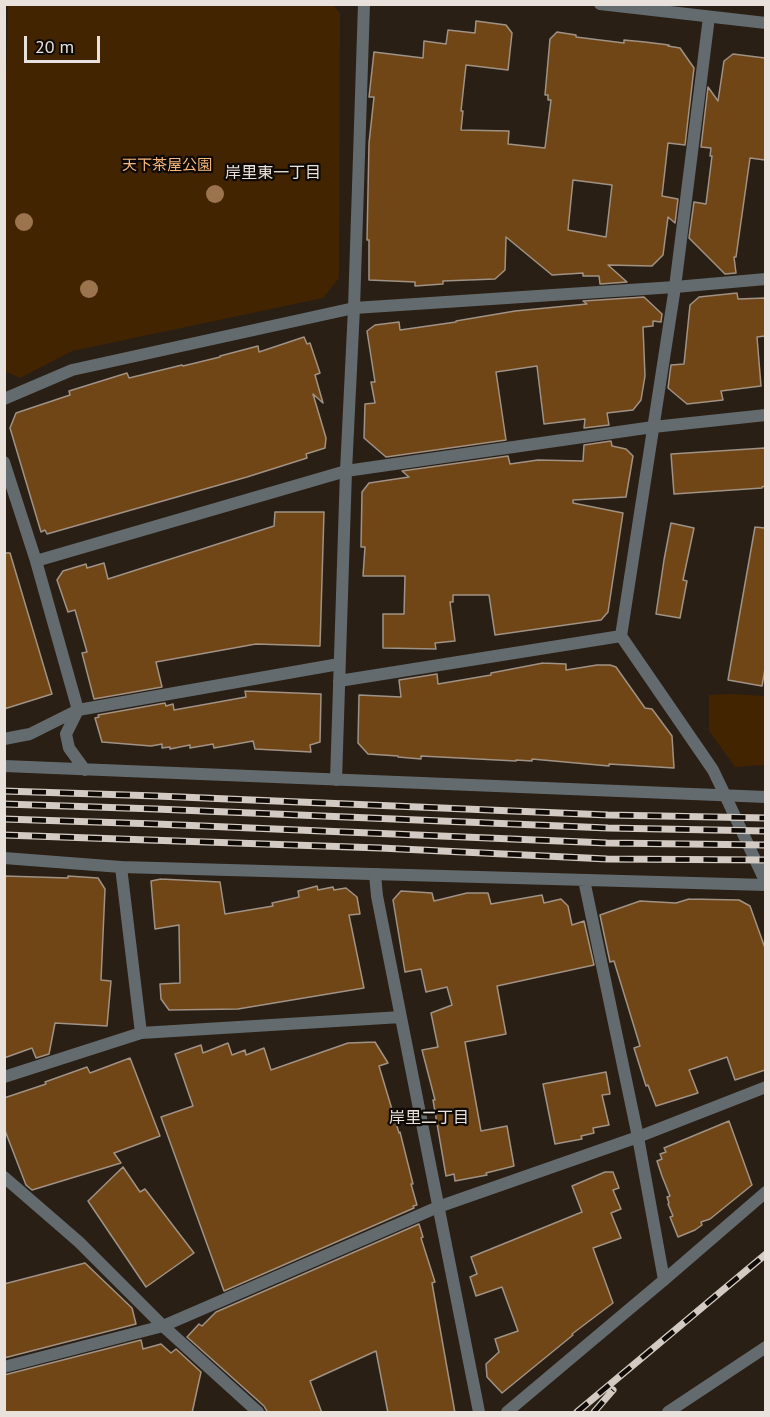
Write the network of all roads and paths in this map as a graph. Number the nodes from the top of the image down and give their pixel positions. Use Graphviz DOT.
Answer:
graph roads {
  1 [pos="364,4"];
  2 [pos="600,4"];
  3 [pos="709,17"];
  4 [pos="765,23"];
  5 [pos="765,279"];
  6 [pos="675,287"];
  7 [pos="354,308"];
  8 [pos="4,399"];
  9 [pos="765,415"];
  10 [pos="653,427"];
  11 [pos="4,462"];
  12 [pos="346,471"];
  13 [pos="36,561"];
  14 [pos="621,636"];
  15 [pos="339,664"];
  16 [pos="339,681"];
  17 [pos="78,710"];
  18 [pos="4,739"];
  19 [pos="4,766"];
  20 [pos="85,770"];
  21 [pos="336,780"];
  22 [pos="725,795"];
  23 [pos="765,797"];
  24 [pos="4,858"];
  25 [pos="121,867"];
  26 [pos="375,874"];
  27 [pos="584,880"];
  28 [pos="765,884"];
  29 [pos="401,1017"];
  30 [pos="141,1033"];
  31 [pos="4,1077"];
  32 [pos="765,1087"];
  33 [pos="638,1137"];
  34 [pos="4,1177"];
  35 [pos="765,1192"];
  36 [pos="438,1207"];
  37 [pos="664,1281"];
  38 [pos="163,1326"];
  39 [pos="765,1347"];
  40 [pos="4,1367"];
  41 [pos="258,1413"];
  42 [pos="479,1413"];
  43 [pos="507,1413"];
  44 [pos="668,1413"];
  1 -- 7 [label="street"];
  2 -- 3 [label="street"];
  3 -- 4 [label="street"];
  3 -- 6 [label="street"];
  5 -- 6 [label="street"];
  6 -- 7 [label="street"];
  6 -- 10 [label="street"];
  7 -- 8 [label="street"];
  7 -- 12 [label="street"];
  9 -- 10 [label="street"];
  10 -- 12 [label="street"];
  10 -- 14 [label="street"];
  11 -- 13 [label="street"];
  12 -- 13 [label="street"];
  12 -- 15 [label="street"];
  13 -- 17 [label="street"];
  14 -- 16 [label="street"];
  14 -- 22 [label="street"];
  15 -- 16 [label="street"];
  15 -- 17 [label="street"];
  16 -- 21 [label="street"];
  17 -- 18 [label="street"];
  17 -- 20 [label="street"];
  19 -- 20 [label="street"];
  20 -- 21 [label="street"];
  21 -- 22 [label="street"];
  22 -- 23 [label="street"];
  22 -- 28 [label="street"];
  24 -- 25 [label="street"];
  25 -- 26 [label="street"];
  25 -- 30 [label="street"];
  26 -- 27 [label="street"];
  26 -- 29 [label="street"];
  27 -- 28 [label="street"];
  27 -- 33 [label="street"];
  29 -- 30 [label="street"];
  29 -- 36 [label="street"];
  30 -- 31 [label="street"];
  32 -- 33 [label="street"];
  33 -- 36 [label="street"];
  33 -- 37 [label="street"];
  34 -- 38 [label="street"];
  35 -- 37 [label="street"];
  36 -- 38 [label="street"];
  36 -- 42 [label="street"];
  37 -- 43 [label="street"];
  38 -- 40 [label="street"];
  38 -- 41 [label="street"];
  39 -- 44 [label="street"];
}
